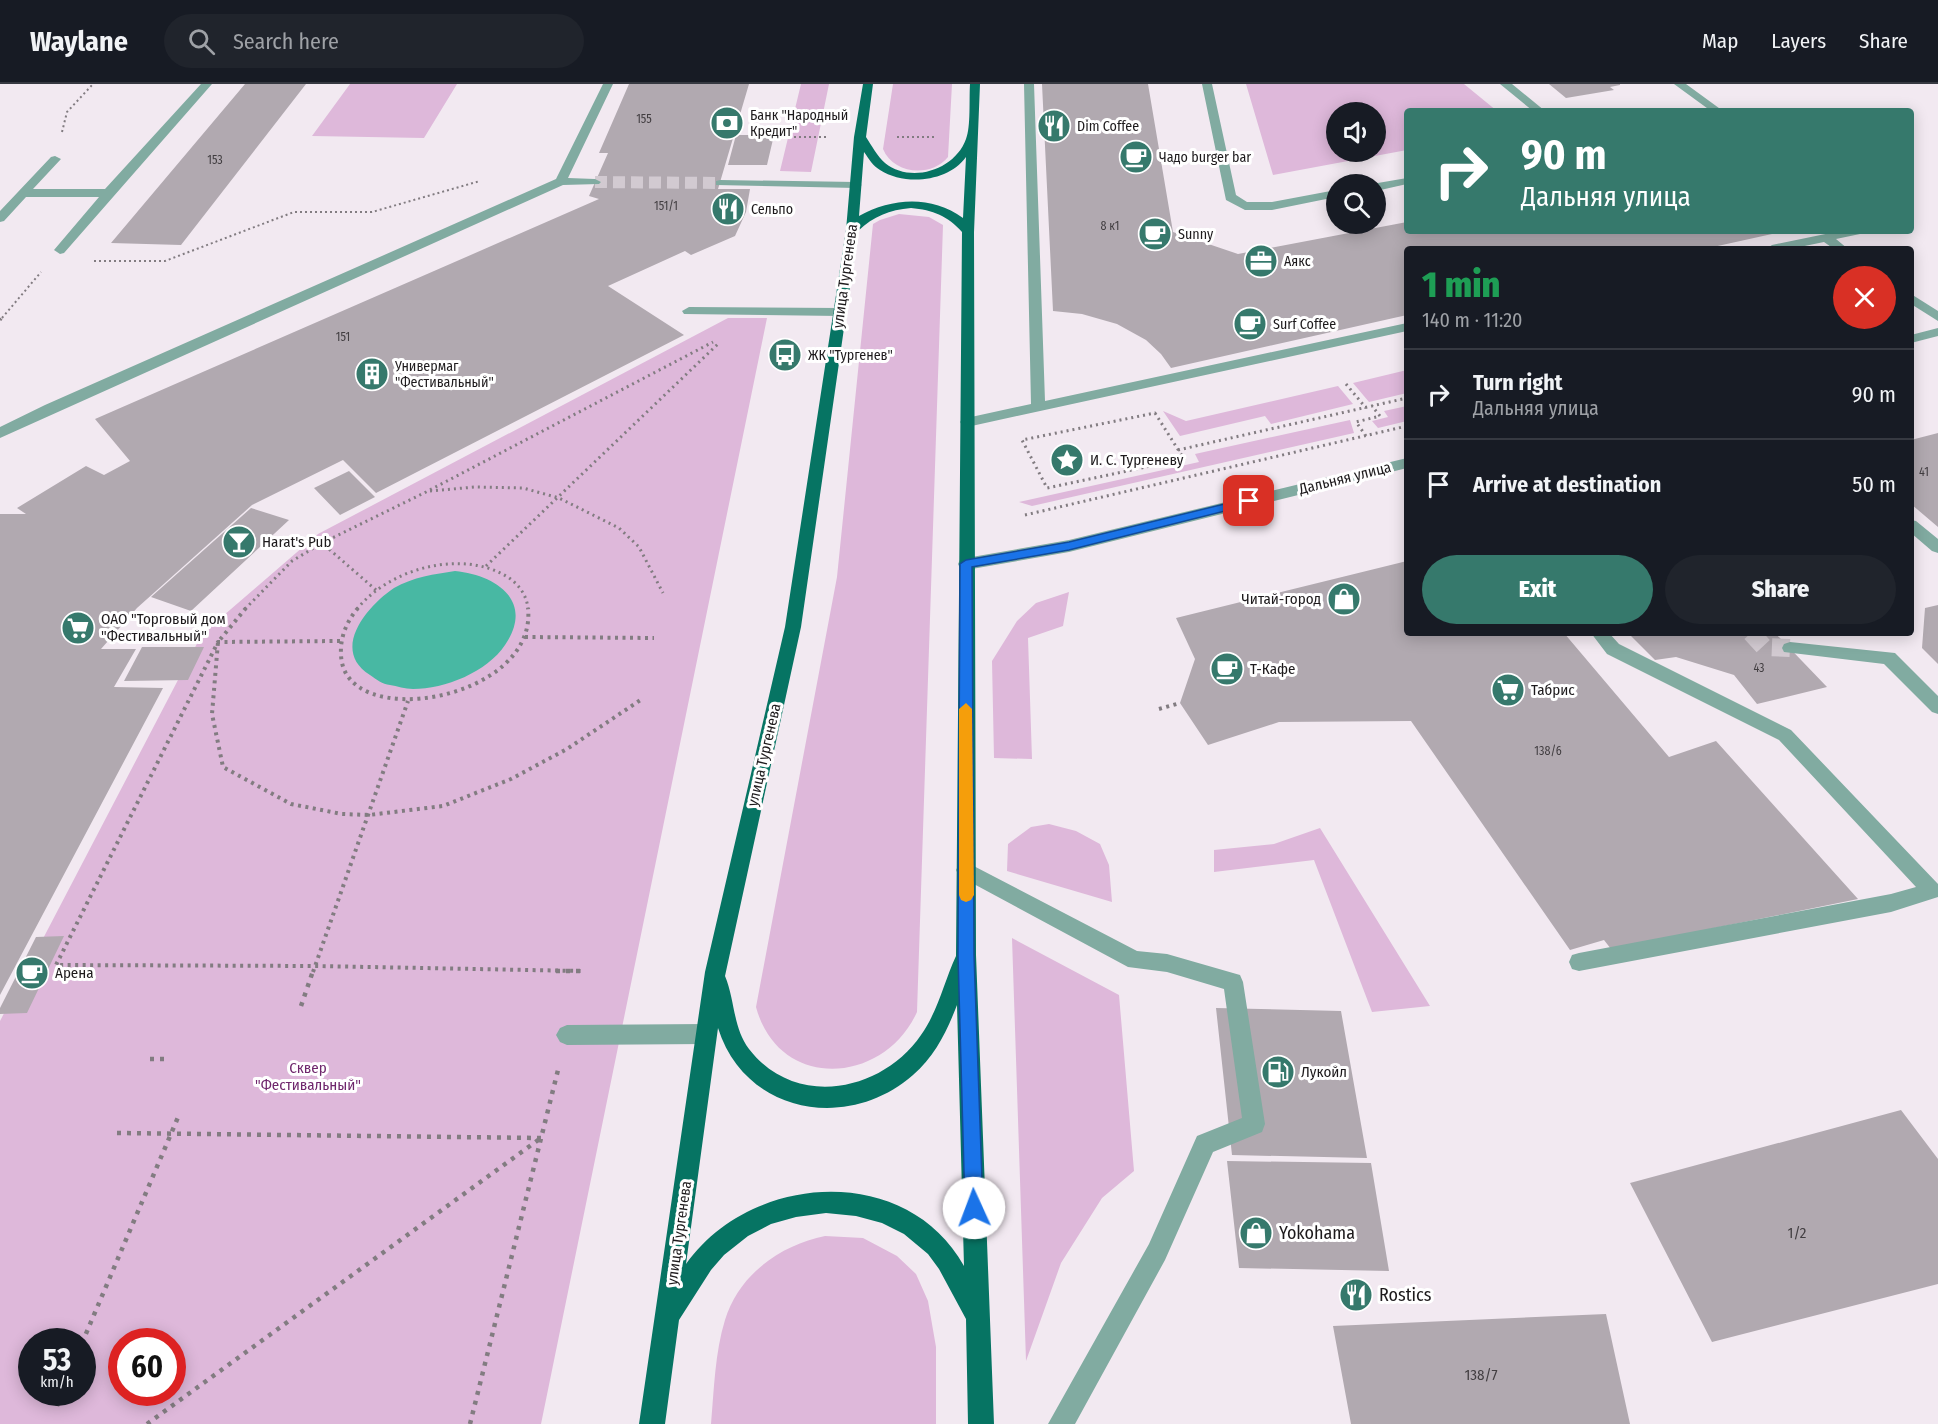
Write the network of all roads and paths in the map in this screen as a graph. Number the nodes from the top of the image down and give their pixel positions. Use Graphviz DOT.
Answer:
graph roads {
  1 [pos="93,84"];
  2 [pos="207,84"];
  3 [pos="608,84"];
  4 [pos="868,84"];
  5 [pos="975,84"];
  6 [pos="1029,84"];
  7 [pos="1207,84"];
  8 [pos="1505,84"];
  9 [pos="1679,84"];
  10 [pos="1536,108"];
  11 [pos="1714,108"];
  12 [pos="779,137"];
  13 [pos="835,137"];
  14 [pos="860,137"];
  15 [pos="896,137"];
  16 [pos="939,137"];
  17 [pos="973,137"];
  18 [pos="55,159"];
  19 [pos="486,181"];
  20 [pos="561,181"];
  21 [pos="595,182"];
  22 [pos="1404,182"];
  23 [pos="720,183"];
  24 [pos="856,184"];
  25 [pos="1386,185"];
  26 [pos="23,193"];
  27 [pos="108,193"];
  28 [pos="1326,196"];
  29 [pos="0,218"];
  30 [pos="852,230"];
  31 [pos="968,232"];
  32 [pos="1822,234"];
  33 [pos="1782,246"];
  34 [pos="1838,246"];
  35 [pos="55,255"];
  36 [pos="1914,300"];
  37 [pos="689,311"];
  38 [pos="840,312"];
  39 [pos="1938,317"];
  40 [pos="0,320"];
  41 [pos="1404,328"];
  42 [pos="1938,332"];
  43 [pos="1914,338"];
  44 [pos="1346,384"];
  45 [pos="1404,399"];
  46 [pos="1038,406"];
  47 [pos="1371,406"];
  48 [pos="1366,408"];
  49 [pos="967,422"];
  50 [pos="1404,427"];
  51 [pos="0,433"];
  52 [pos="1366,436"];
  53 [pos="1178,450"];
  54 [pos="1404,464"];
  55 [pos="426,492"];
  56 [pos="559,498"];
  57 [pos="1025,515"];
  58 [pos="1914,527"];
  59 [pos="322,543"];
  60 [pos="1938,547"];
  61 [pos="966,564"];
  62 [pos="486,566"];
  63 [pos="376,590"];
  64 [pos="663,593"];
  65 [pos="1602,636"];
  66 [pos="525,637"];
  67 [pos="654,638"];
  68 [pos="340,641"];
  69 [pos="219,642"];
  70 [pos="1790,648"];
  71 [pos="642,699"];
  72 [pos="408,701"];
  73 [pos="1180,703"];
  74 [pos="1938,707"];
  75 [pos="1159,709"];
  76 [pos="369,815"];
  77 [pos="966,870"];
  78 [pos="966,955"];
  79 [pos="1579,962"];
  80 [pos="316,966"];
  81 [pos="582,971"];
  82 [pos="715,972"];
  83 [pos="301,1006"];
  84 [pos="706,1034"];
  85 [pos="567,1035"];
  86 [pos="561,1058"];
  87 [pos="150,1059"];
  88 [pos="168,1059"];
  89 [pos="179,1115"];
  90 [pos="117,1134"];
  91 [pos="170,1134"];
  92 [pos="542,1138"];
  93 [pos="666,1323"];
  94 [pos="977,1323"];
  95 [pos="88,1328"];
  96 [pos="147,1424"];
  97 [pos="470,1424"];
  98 [pos="652,1424"];
  99 [pos="981,1424"];
  100 [pos="1061,1424"];
  1 -- 18 [label="path"];
  2 -- 27 [label="street"];
  3 -- 20 [label="street"];
  4 -- 14 [label="main road, улица Тургенева"];
  5 -- 17 [label="main road"];
  6 -- 46 [label="street"];
  7 -- 28 [label="street"];
  8 -- 10 [label="street"];
  9 -- 11 [label="street"];
  12 -- 13 [label="path"];
  14 -- 17 [label="main road"];
  14 -- 24 [label="main road, улица Тургенева"];
  15 -- 16 [label="path"];
  17 -- 31 [label="main road"];
  18 -- 26 [label="street"];
  19 -- 35 [label="path"];
  20 -- 21 [label="street"];
  20 -- 51 [label="street"];
  22 -- 25 [label="street"];
  23 -- 24 [label="street"];
  24 -- 30 [label="main road, улица Тургенева"];
  26 -- 27 [label="street"];
  26 -- 29 [label="street"];
  27 -- 35 [label="street"];
  30 -- 31 [label="main road"];
  30 -- 38 [label="main road, улица Тургенева"];
  31 -- 49 [label="main road"];
  32 -- 33 [label="street"];
  32 -- 34 [label="street"];
  35 -- 40 [label="path"];
  36 -- 39 [label="street"];
  37 -- 38 [label="street"];
  38 -- 82 [label="main road, улица Тургенева"];
  41 -- 46 [label="street"];
  42 -- 43 [label="street"];
  44 -- 48 [label="path"];
  45 -- 47 [label="path"];
  46 -- 49 [label="street"];
  47 -- 48 [label="path"];
  47 -- 52 [label="path"];
  48 -- 53 [label="path"];
  49 -- 61 [label="main road"];
  50 -- 52 [label="path"];
  52 -- 57 [label="path"];
  53 -- 53 [label="path"];
  54 -- 61 [label="street, Дальняя улица"];
  55 -- 56 [label="path"];
  55 -- 56 [label="path"];
  55 -- 59 [label="path"];
  56 -- 62 [label="path"];
  56 -- 64 [label="path"];
  58 -- 60 [label="street"];
  59 -- 63 [label="path"];
  59 -- 69 [label="path"];
  61 -- 77 [label="main road"];
  62 -- 63 [label="path"];
  62 -- 66 [label="path"];
  63 -- 68 [label="path"];
  65 -- 79 [label="street"];
  66 -- 67 [label="path"];
  66 -- 72 [label="path"];
  68 -- 69 [label="path"];
  68 -- 72 [label="path"];
  69 -- 76 [label="path"];
  69 -- 80 [label="path"];
  70 -- 74 [label="street"];
  71 -- 76 [label="path"];
  72 -- 76 [label="path"];
  73 -- 75 [label="path"];
  76 -- 80 [label="path"];
  77 -- 78 [label="main road"];
  77 -- 100 [label="street"];
  78 -- 82 [label="main road"];
  78 -- 94 [label="main road"];
  80 -- 81 [label="path"];
  80 -- 83 [label="path"];
  82 -- 84 [label="main road, улица Тургенева"];
  84 -- 85 [label="street"];
  84 -- 93 [label="main road, улица Тургенева"];
  86 -- 92 [label="path"];
  87 -- 88 [label="path"];
  89 -- 91 [label="path"];
  90 -- 91 [label="path"];
  91 -- 92 [label="path"];
  91 -- 95 [label="path"];
  92 -- 96 [label="path"];
  92 -- 97 [label="path"];
  93 -- 94 [label="main road"];
  93 -- 98 [label="main road, улица Тургенева"];
  94 -- 99 [label="main road"];
}
